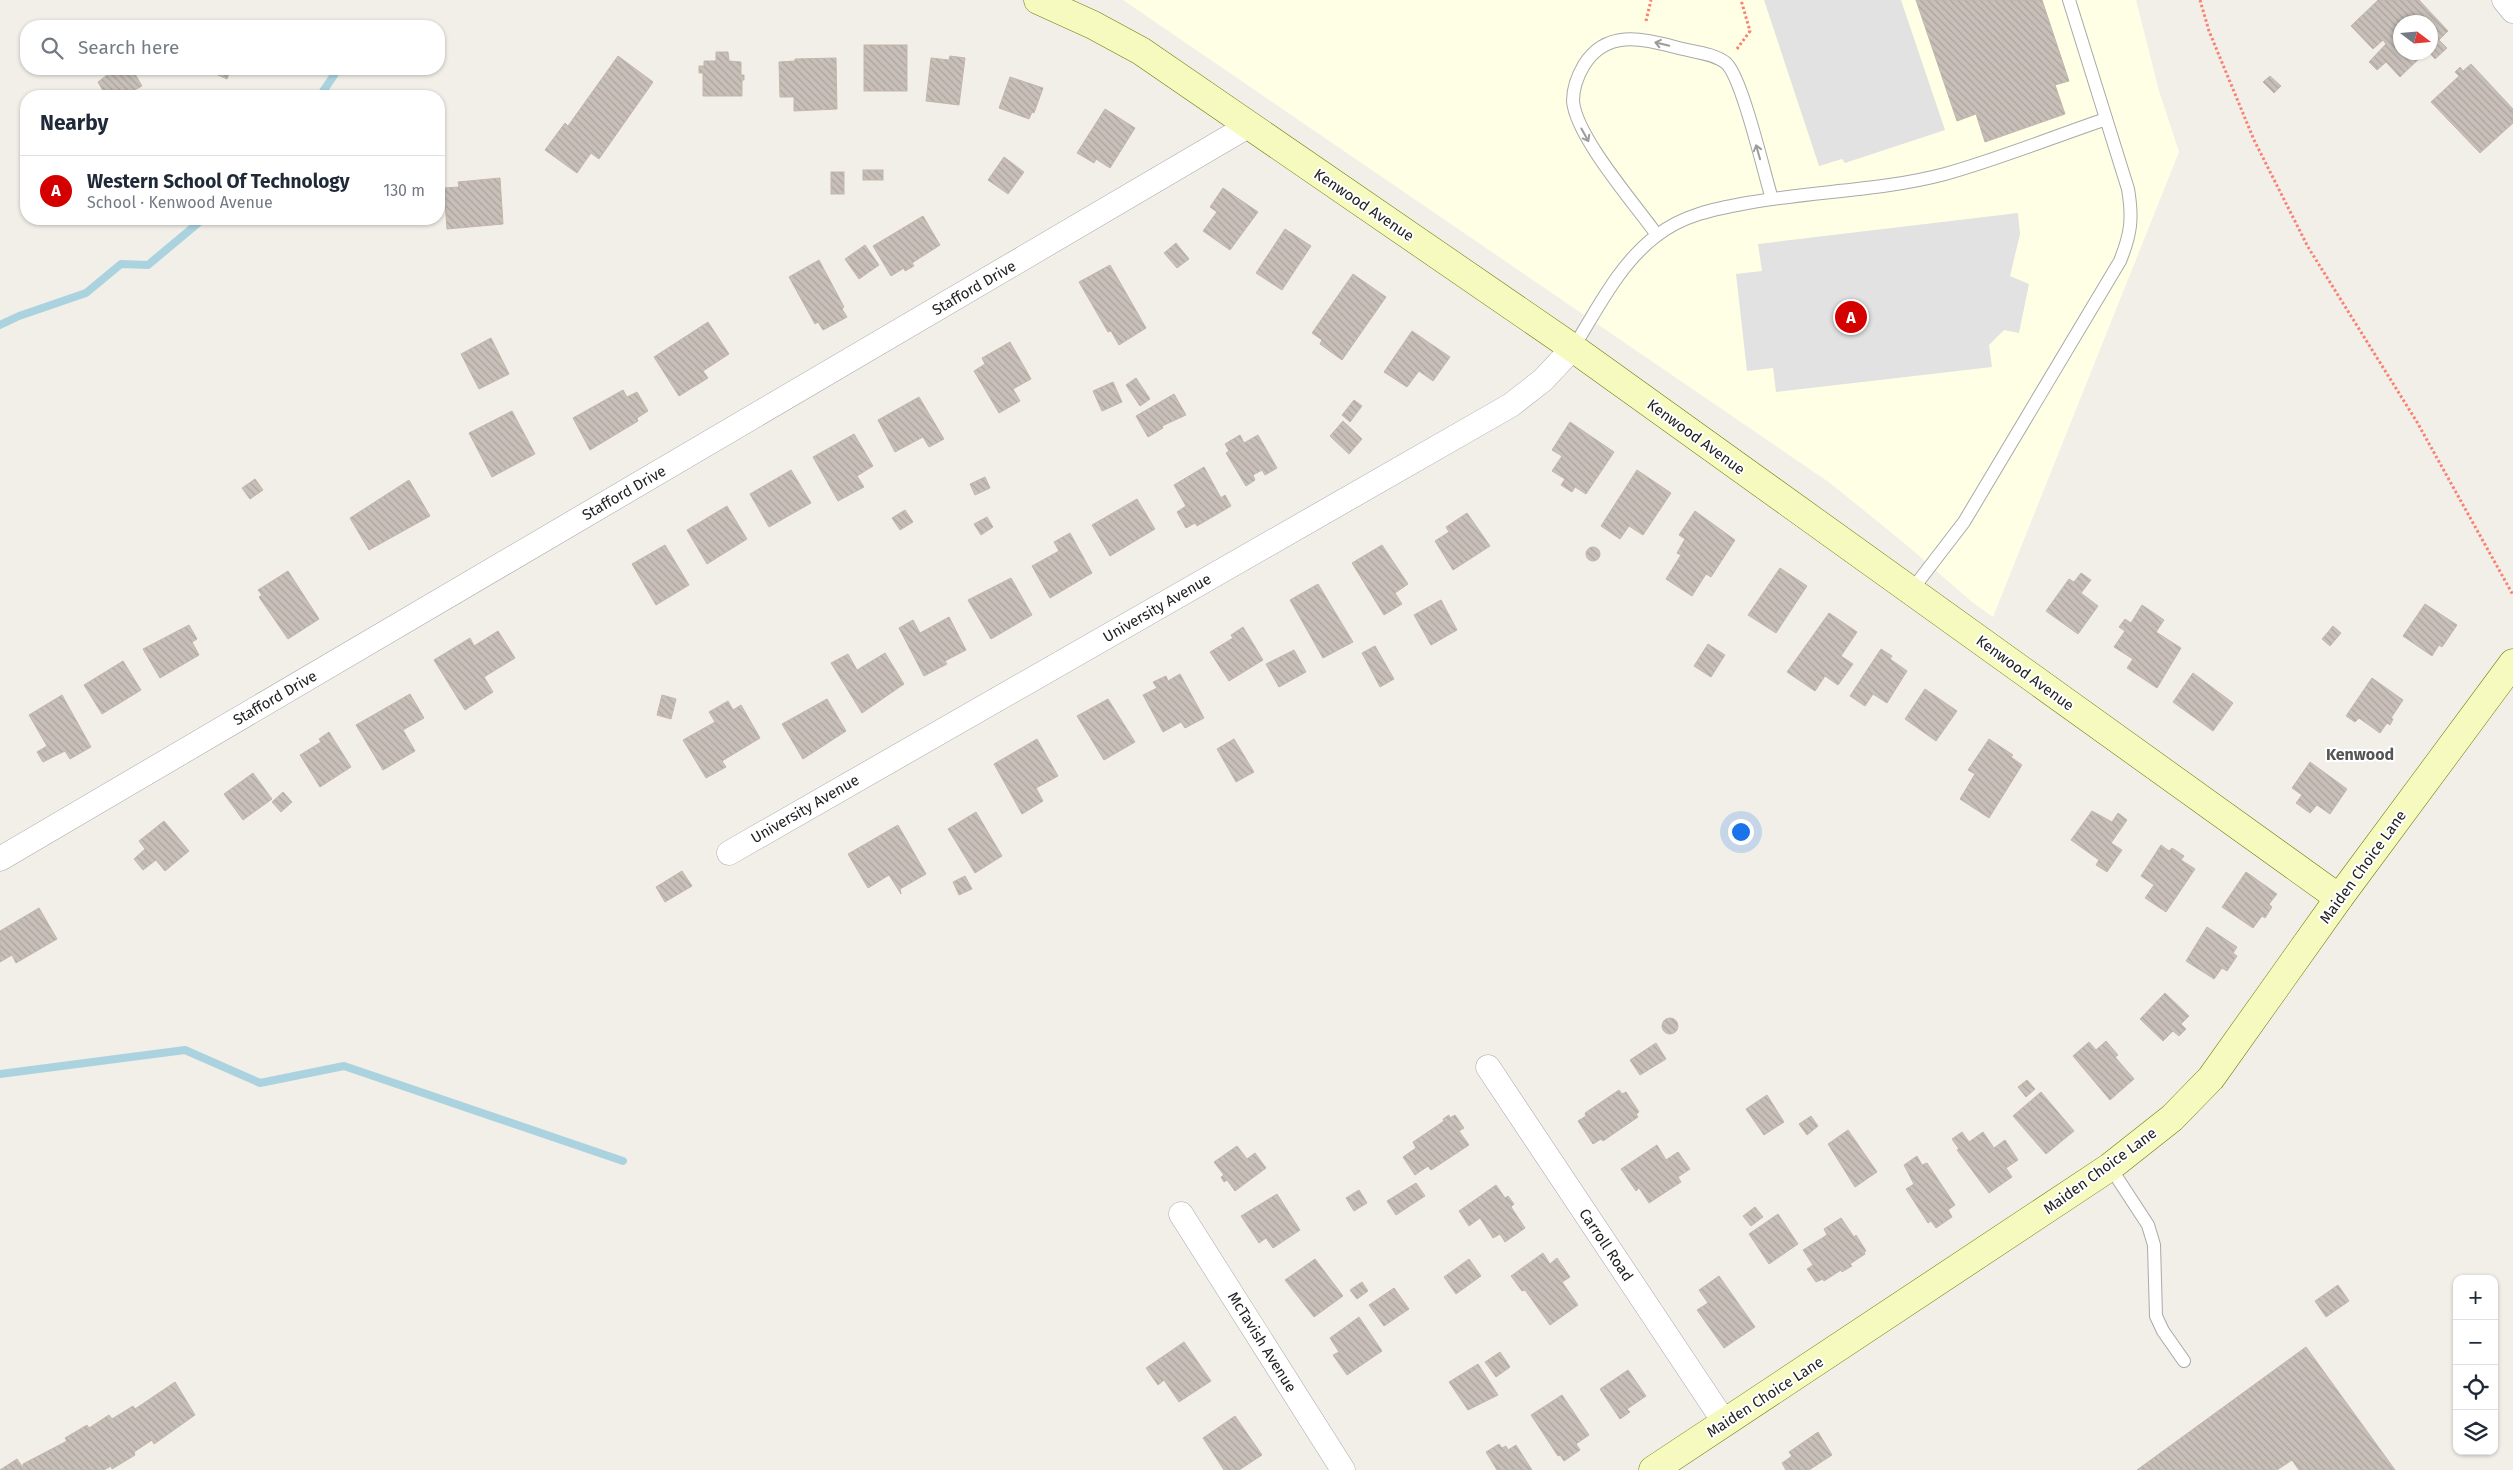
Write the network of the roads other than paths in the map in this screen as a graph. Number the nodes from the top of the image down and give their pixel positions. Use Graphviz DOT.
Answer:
graph roads {
  1 [pos="1038,0"];
  2 [pos="2069,0"];
  3 [pos="2504,0"];
  4 [pos="2513,11"];
  5 [pos="2106,119"];
  6 [pos="1248,126"];
  7 [pos="1772,199"];
  8 [pos="1657,235"];
  9 [pos="1573,348"];
  10 [pos="1910,592"];
  11 [pos="2513,662"];
  12 [pos="729,853"];
  13 [pos="0,859"];
  14 [pos="2339,898"];
  15 [pos="1488,1067"];
  16 [pos="2110,1167"];
  17 [pos="1181,1214"];
  18 [pos="2184,1362"];
  19 [pos="1725,1423"];
  20 [pos="1343,1470"];
  21 [pos="1652,1470"];
  1 -- 6 [label="street, Kenwood Avenue"];
  2 -- 5 [label="lane"];
  3 -- 4 [label="street"];
  5 -- 7 [label="lane"];
  5 -- 10 [label="lane"];
  6 -- 9 [label="street, Kenwood Avenue"];
  6 -- 13 [label="street, Stafford Drive"];
  7 -- 8 [label="lane"];
  7 -- 8 [label="lane, one-way"];
  8 -- 9 [label="lane"];
  9 -- 10 [label="street, Kenwood Avenue"];
  9 -- 12 [label="street, University Avenue"];
  10 -- 14 [label="street, Kenwood Avenue"];
  11 -- 14 [label="street, Maiden Choice Lane"];
  14 -- 16 [label="street, Maiden Choice Lane"];
  15 -- 19 [label="street, Carroll Road"];
  16 -- 18 [label="lane"];
  16 -- 19 [label="street, Maiden Choice Lane"];
  17 -- 20 [label="street, McTavish Avenue"];
  19 -- 21 [label="street, Maiden Choice Lane"];
}
